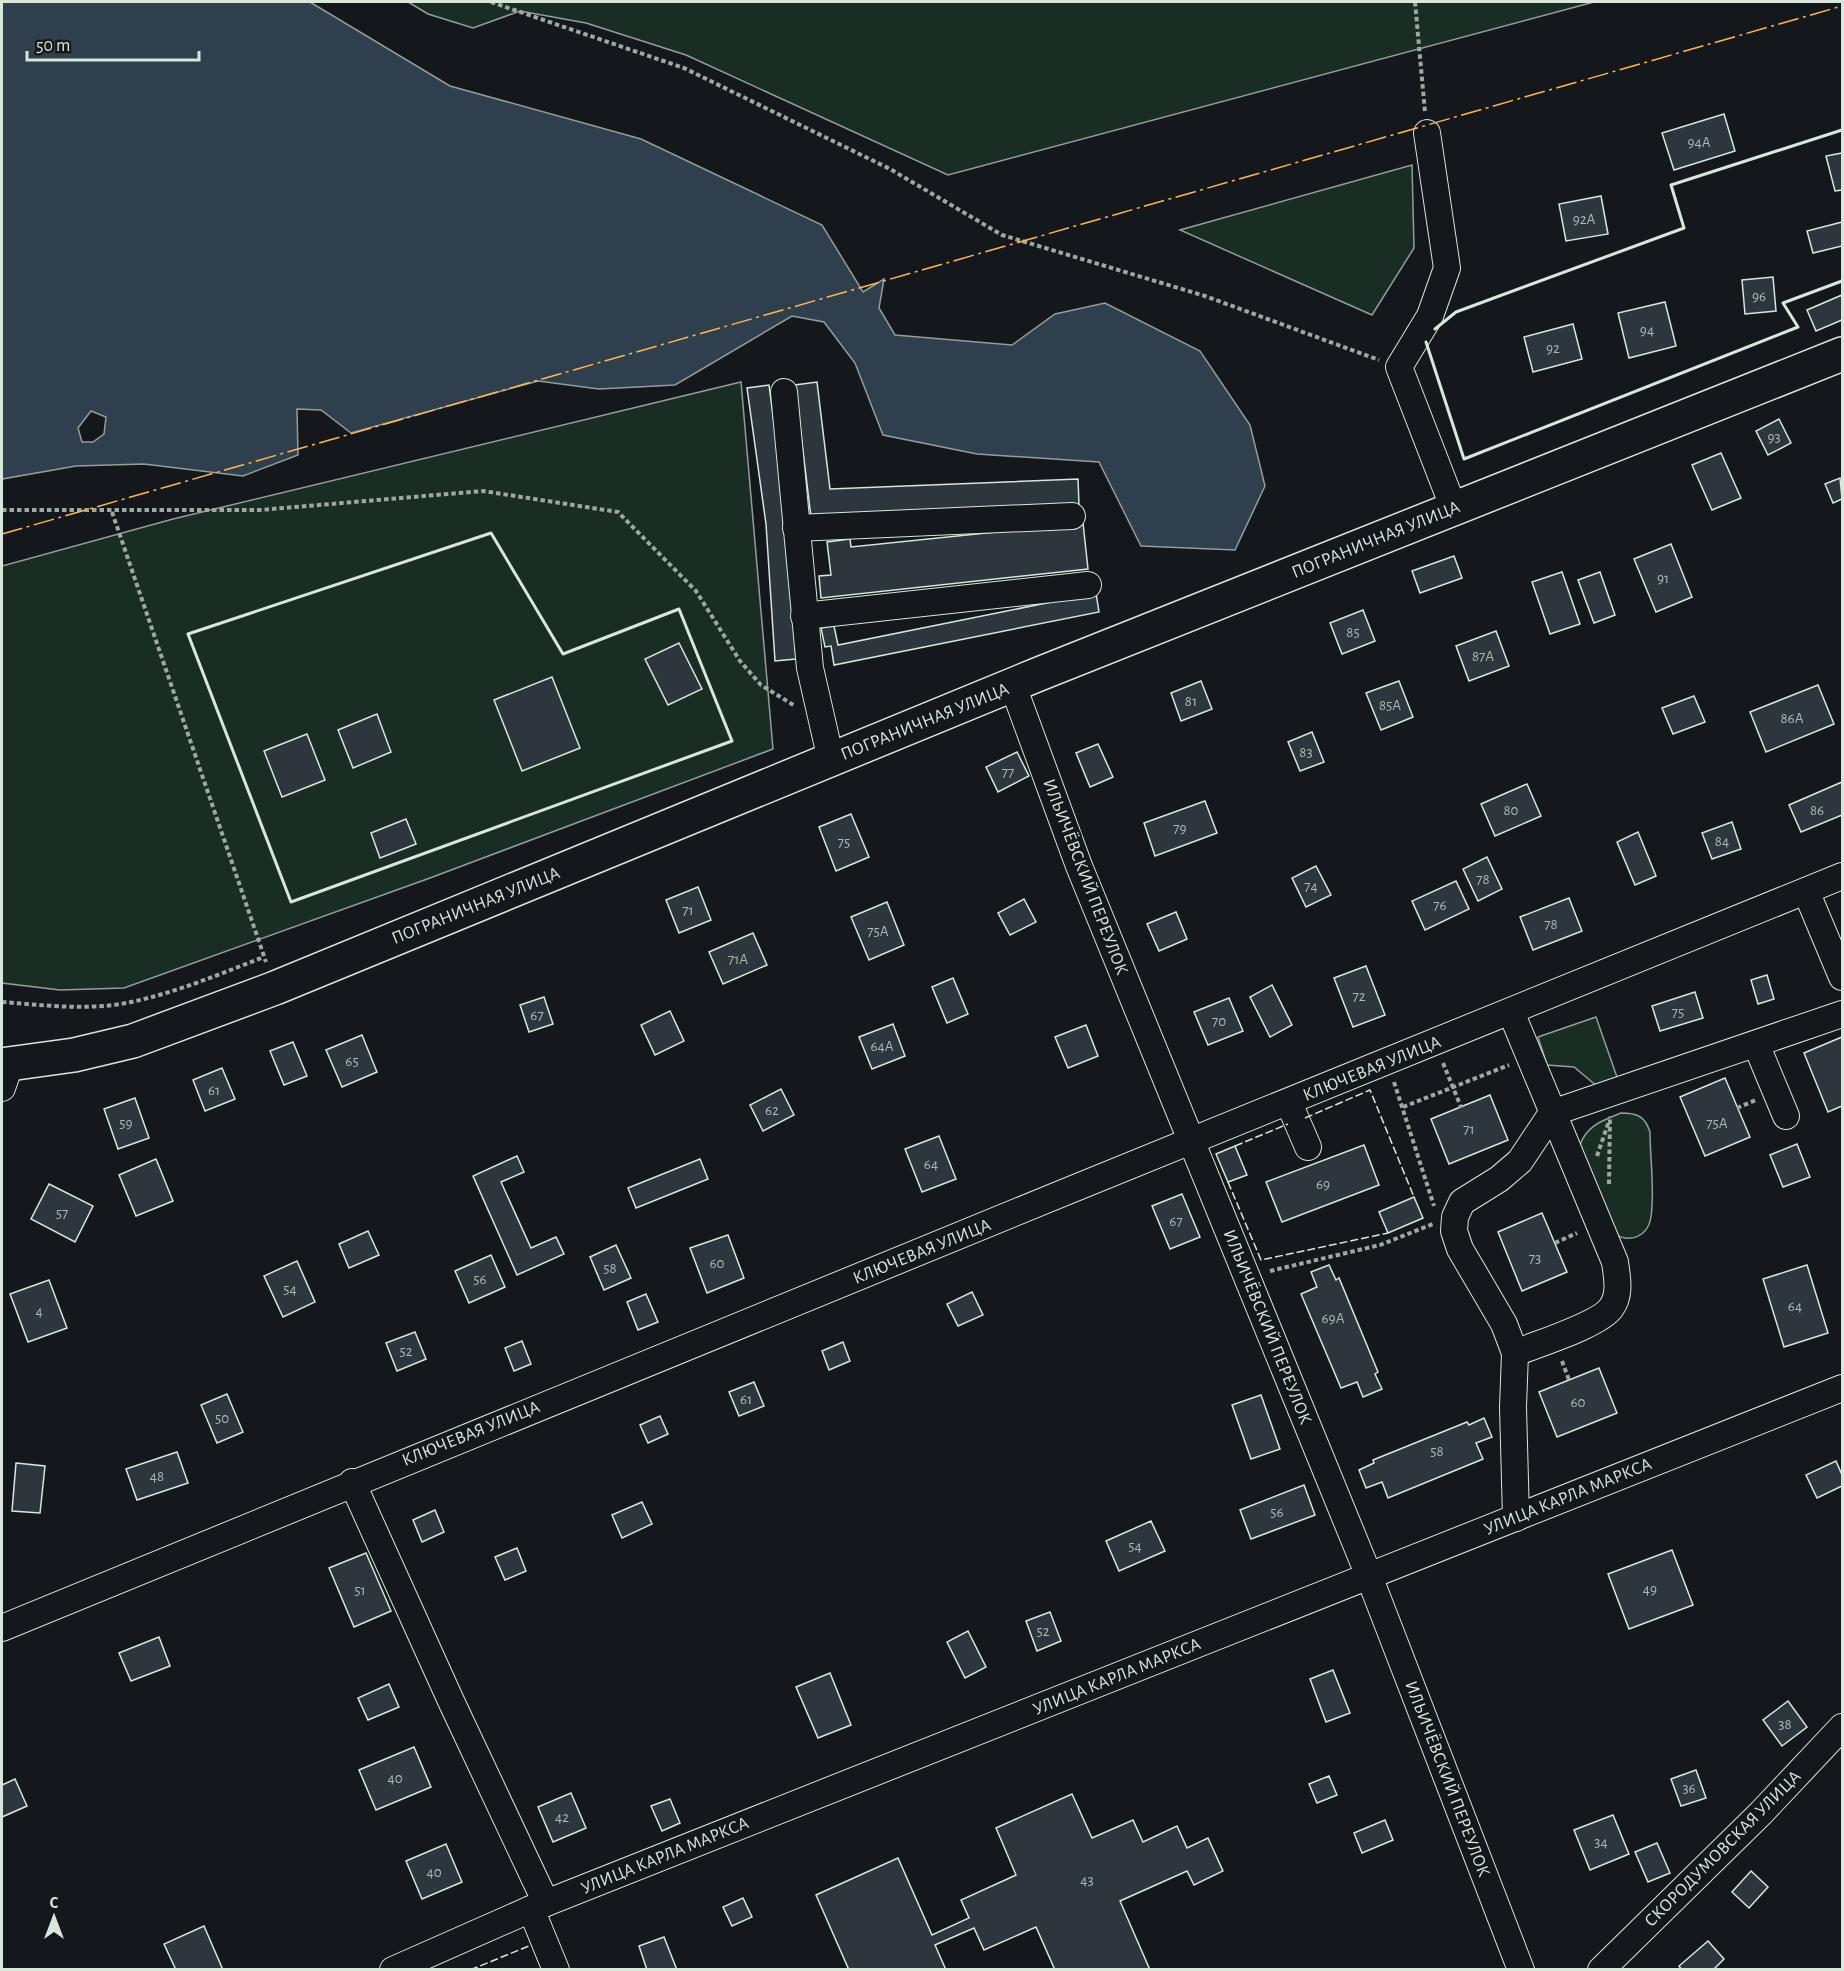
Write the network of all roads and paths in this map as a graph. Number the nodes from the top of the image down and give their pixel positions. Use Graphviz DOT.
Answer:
graph roads {
  1 [pos="491,2"];
  2 [pos="1415,2"];
  3 [pos="1427,133"];
  4 [pos="1842,354"];
  5 [pos="1400,367"];
  6 [pos="784,392"];
  7 [pos="1454,509"];
  8 [pos="2,510"];
  9 [pos="112,512"];
  10 [pos="1072,516"];
  11 [pos="796,528"];
  12 [pos="1088,585"];
  13 [pos="804,616"];
  14 [pos="1013,686"];
  15 [pos="820,722"];
  16 [pos="831,760"];
  17 [pos="1842,876"];
  18 [pos="1806,891"];
  19 [pos="264,957"];
  20 [pos="1842,977"];
  21 [pos="275,988"];
  22 [pos="2,1002"];
  23 [pos="1511,1012"];
  24 [pos="1842,1014"];
  25 [pos="1435,1043"];
  26 [pos="1756,1044"];
  27 [pos="1529,1057"];
  28 [pos="1388,1062"];
  29 [pos="4,1072"];
  30 [pos="1453,1087"];
  31 [pos="1289,1103"];
  32 [pos="1402,1107"];
  33 [pos="1461,1107"];
  34 [pos="1552,1113"];
  35 [pos="1786,1116"];
  36 [pos="1191,1143"];
  37 [pos="1308,1147"];
  38 [pos="1581,1181"];
  39 [pos="1609,1186"];
  40 [pos="1446,1219"];
  41 [pos="1246,1276"];
  42 [pos="1515,1353"];
  43 [pos="1842,1388"];
  44 [pos="352,1482"];
  45 [pos="1516,1518"];
  46 [pos="1369,1576"];
  47 [pos="2,1628"];
  48 [pos="1842,1727"];
  49 [pos="538,1906"];
  50 [pos="393,1970"];
  51 [pos="556,1970"];
  52 [pos="1521,1970"];
  53 [pos="1601,1970"];
  1 -- 5 [label="path"];
  2 -- 3 [label="path"];
  3 -- 5 [label="street"];
  4 -- 7 [label="main road, ПОГРАНИЧНАЯ УЛИЦА"];
  5 -- 7 [label="street"];
  6 -- 11 [label="street"];
  7 -- 14 [label="main road, ПОГРАНИЧНАЯ УЛИЦА"];
  8 -- 9 [label="path"];
  9 -- 15 [label="path"];
  9 -- 19 [label="path"];
  10 -- 11 [label="street"];
  11 -- 13 [label="street"];
  12 -- 13 [label="street"];
  13 -- 15 [label="street"];
  14 -- 16 [label="main road, ПОГРАНИЧНАЯ УЛИЦА"];
  14 -- 36 [label="street, ИЛЬИЧЁВСКИЙ ПЕРЕУЛОК"];
  15 -- 16 [label="street"];
  16 -- 21 [label="main road, ПОГРАНИЧНАЯ УЛИЦА"];
  17 -- 18 [label="street, КЛЮЧЕВАЯ УЛИЦА"];
  18 -- 20 [label="street"];
  18 -- 23 [label="street, КЛЮЧЕВАЯ УЛИЦА"];
  19 -- 21 [label="path"];
  19 -- 22 [label="path"];
  21 -- 29 [label="main road, ПОГРАНИЧНАЯ УЛИЦА"];
  23 -- 25 [label="street, КЛЮЧЕВАЯ УЛИЦА"];
  23 -- 27 [label="street"];
  24 -- 26 [label="street"];
  25 -- 28 [label="street, КЛЮЧЕВАЯ УЛИЦА"];
  25 -- 30 [label="path"];
  26 -- 34 [label="street"];
  26 -- 35 [label="street"];
  27 -- 30 [label="path"];
  27 -- 34 [label="street"];
  28 -- 31 [label="street, КЛЮЧЕВАЯ УЛИЦА"];
  28 -- 32 [label="path"];
  30 -- 32 [label="path"];
  30 -- 33 [label="path"];
  31 -- 36 [label="street, КЛЮЧЕВАЯ УЛИЦА"];
  31 -- 37 [label="street"];
  32 -- 40 [label="path"];
  34 -- 38 [label="street"];
  34 -- 40 [label="street"];
  36 -- 41 [label="street, ИЛЬИЧЁВСКИЙ ПЕРЕУЛОК"];
  36 -- 44 [label="street, КЛЮЧЕВАЯ УЛИЦА"];
  38 -- 39 [label="path"];
  38 -- 42 [label="street"];
  40 -- 41 [label="path"];
  40 -- 42 [label="street"];
  41 -- 46 [label="street, ИЛЬИЧЁВСКИЙ ПЕРЕУЛОК"];
  42 -- 45 [label="street"];
  43 -- 45 [label="street, УЛИЦА КАРЛА МАРКСА"];
  44 -- 47 [label="street, КЛЮЧЕВАЯ УЛИЦА"];
  44 -- 49 [label="street"];
  45 -- 46 [label="street, УЛИЦА КАРЛА МАРКСА"];
  46 -- 49 [label="street, УЛИЦА КАРЛА МАРКСА"];
  46 -- 52 [label="street, ИЛЬИЧЁВСКИЙ ПЕРЕУЛОК"];
  48 -- 53 [label="street, СКОРОДУМОВСКАЯ УЛИЦА"];
  49 -- 50 [label="street, УЛИЦА КАРЛА МАРКСА"];
  49 -- 51 [label="street"];
}
